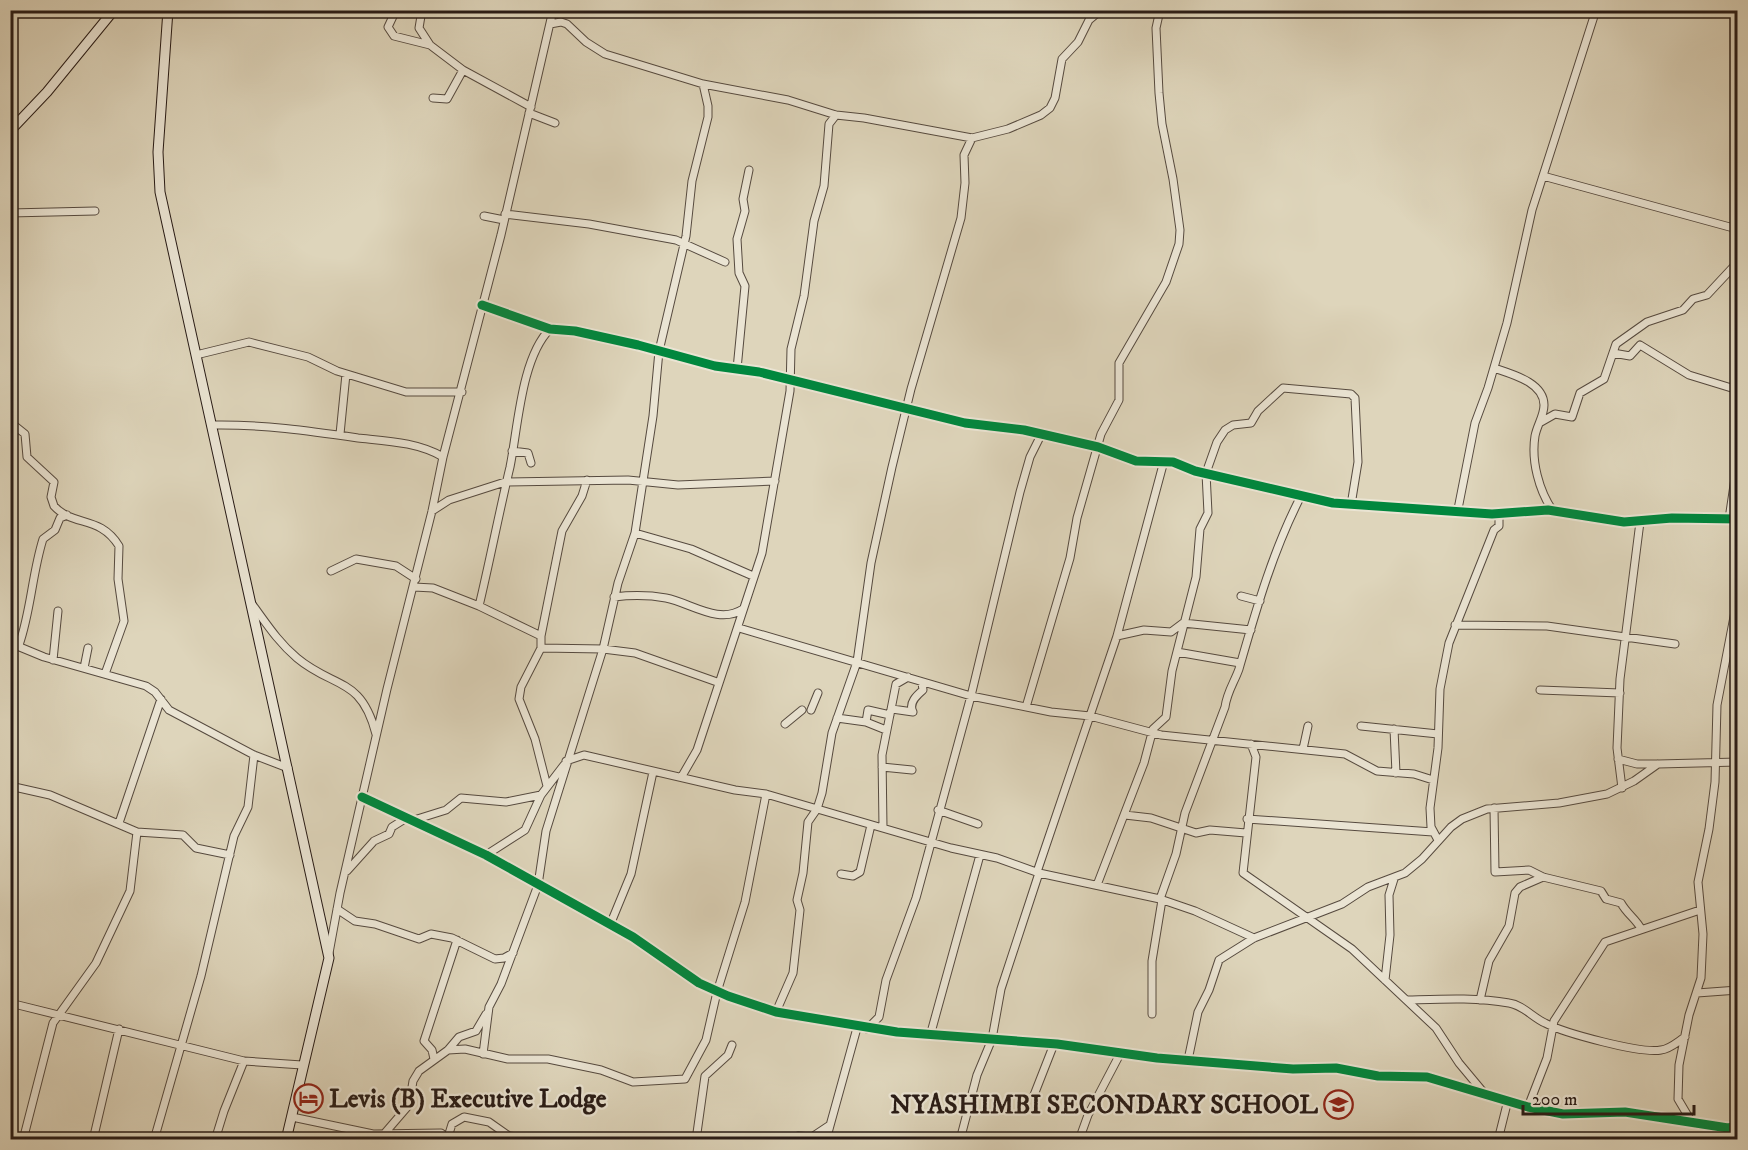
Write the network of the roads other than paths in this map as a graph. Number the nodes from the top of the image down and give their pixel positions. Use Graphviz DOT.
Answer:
graph roads {
  1 [pos="114,10"];
  2 [pos="168,10"];
  3 [pos="396,10"];
  4 [pos="422,10"];
  5 [pos="553,10"];
  6 [pos="1089,10"];
  7 [pos="1101,10"];
  8 [pos="1154,10"];
  9 [pos="1160,10"];
  10 [pos="1596,10"];
  11 [pos="1089,20"];
  12 [pos="550,24"];
  13 [pos="1156,28"];
  14 [pos="430,45"];
  15 [pos="463,70"];
  16 [pos="703,84"];
  17 [pos="433,98"];
  18 [pos="530,110"];
  19 [pos="836,115"];
  20 [pos="555,123"];
  21 [pos="10,131"];
  22 [pos="972,138"];
  23 [pos="749,170"];
  24 [pos="1543,176"];
  25 [pos="1737,190"];
  26 [pos="95,211"];
  27 [pos="10,213"];
  28 [pos="484,216"];
  29 [pos="505,217"];
  30 [pos="1737,229"];
  31 [pos="683,244"];
  32 [pos="725,262"];
  33 [pos="1735,265"];
  34 [pos="1737,287"];
  35 [pos="482,305"];
  36 [pos="550,328"];
  37 [pos="659,351"];
  38 [pos="1613,353"];
  39 [pos="196,355"];
  40 [pos="1494,368"];
  41 [pos="737,369"];
  42 [pos="346,374"];
  43 [pos="791,382"];
  44 [pos="1737,390"];
  45 [pos="462,392"];
  46 [pos="907,408"];
  47 [pos="10,422"];
  48 [pos="1541,422"];
  49 [pos="212,425"];
  50 [pos="340,435"];
  51 [pos="1041,435"];
  52 [pos="1098,447"];
  53 [pos="512,451"];
  54 [pos="443,457"];
  55 [pos="1737,458"];
  56 [pos="1164,461"];
  57 [pos="531,464"];
  58 [pos="1206,473"];
  59 [pos="587,480"];
  60 [pos="644,480"];
  61 [pos="775,481"];
  62 [pos="505,482"];
  63 [pos="1301,496"];
  64 [pos="1351,505"];
  65 [pos="1458,509"];
  66 [pos="432,512"];
  67 [pos="1553,512"];
  68 [pos="1499,514"];
  69 [pos="67,515"];
  70 [pos="1729,519"];
  71 [pos="1737,519"];
  72 [pos="1640,522"];
  73 [pos="635,533"];
  74 [pos="331,571"];
  75 [pos="753,576"];
  76 [pos="415,583"];
  77 [pos="1241,596"];
  78 [pos="1737,596"];
  79 [pos="614,597"];
  80 [pos="1260,601"];
  81 [pos="252,604"];
  82 [pos="479,606"];
  83 [pos="743,609"];
  84 [pos="58,611"];
  85 [pos="1183,623"];
  86 [pos="1455,625"];
  87 [pos="739,628"];
  88 [pos="1251,630"];
  89 [pos="541,636"];
  90 [pos="1117,636"];
  91 [pos="1624,638"];
  92 [pos="13,644"];
  93 [pos="1676,644"];
  94 [pos="88,648"];
  95 [pos="541,648"];
  96 [pos="603,649"];
  97 [pos="1177,652"];
  98 [pos="53,660"];
  99 [pos="857,662"];
  100 [pos="1240,663"];
  101 [pos="84,668"];
  102 [pos="105,674"];
  103 [pos="908,678"];
  104 [pos="717,682"];
  105 [pos="922,683"];
  106 [pos="1540,690"];
  107 [pos="818,693"];
  108 [pos="1620,693"];
  109 [pos="971,696"];
  110 [pos="161,699"];
  111 [pos="1026,707"];
  112 [pos="802,710"];
  113 [pos="811,710"];
  114 [pos="891,712"];
  115 [pos="1090,716"];
  116 [pos="837,718"];
  117 [pos="866,722"];
  118 [pos="785,724"];
  119 [pos="1308,726"];
  120 [pos="1361,726"];
  121 [pos="1394,729"];
  122 [pos="886,730"];
  123 [pos="1152,732"];
  124 [pos="1438,734"];
  125 [pos="377,738"];
  126 [pos="1210,740"];
  127 [pos="1251,744"];
  128 [pos="1303,749"];
  129 [pos="254,755"];
  130 [pos="1618,759"];
  131 [pos="566,762"];
  132 [pos="1737,762"];
  133 [pos="1658,764"];
  134 [pos="1713,765"];
  135 [pos="882,767"];
  136 [pos="288,769"];
  137 [pos="912,770"];
  138 [pos="653,772"];
  139 [pos="1396,773"];
  140 [pos="682,776"];
  141 [pos="1433,780"];
  142 [pos="10,786"];
  143 [pos="547,786"];
  144 [pos="1622,788"];
  145 [pos="766,794"];
  146 [pos="541,795"];
  147 [pos="362,796"];
  148 [pos="1494,808"];
  149 [pos="817,809"];
  150 [pos="938,810"];
  151 [pos="1125,815"];
  152 [pos="411,818"];
  153 [pos="1247,819"];
  154 [pos="119,823"];
  155 [pos="978,824"];
  156 [pos="872,825"];
  157 [pos="883,828"];
  158 [pos="1180,829"];
  159 [pos="136,832"];
  160 [pos="1433,832"];
  161 [pos="1246,833"];
  162 [pos="1438,840"];
  163 [pos="930,841"];
  164 [pos="230,855"];
  165 [pos="486,855"];
  166 [pos="980,855"];
  167 [pos="345,873"];
  168 [pos="1038,873"];
  169 [pos="841,874"];
  170 [pos="1543,877"];
  171 [pos="1394,879"];
  172 [pos="538,885"];
  173 [pos="1097,885"];
  174 [pos="1161,900"];
  175 [pos="337,909"];
  176 [pos="1700,910"];
  177 [pos="1307,916"];
  178 [pos="610,925"];
  179 [pos="1641,929"];
  180 [pos="1254,938"];
  181 [pos="457,939"];
  182 [pos="513,953"];
  183 [pos="328,958"];
  184 [pos="1385,980"];
  185 [pos="1737,990"];
  186 [pos="717,992"];
  187 [pos="1697,993"];
  188 [pos="1408,1000"];
  189 [pos="1480,1000"];
  190 [pos="10,1004"];
  191 [pos="489,1007"];
  192 [pos="776,1012"];
  193 [pos="1152,1014"];
  194 [pos="59,1015"];
  195 [pos="1553,1027"];
  196 [pos="857,1028"];
  197 [pos="119,1029"];
  198 [pos="867,1029"];
  199 [pos="930,1036"];
  200 [pos="1685,1038"];
  201 [pos="992,1039"];
  202 [pos="181,1044"];
  203 [pos="1054,1044"];
  204 [pos="732,1045"];
  205 [pos="448,1050"];
  206 [pos="483,1054"];
  207 [pos="1120,1054"];
  208 [pos="434,1059"];
  209 [pos="1188,1060"];
  210 [pos="244,1061"];
  211 [pos="302,1065"];
  212 [pos="1485,1094"];
  213 [pos="1034,1095"];
  214 [pos="1508,1100"];
  215 [pos="1528,1107"];
  216 [pos="292,1117"];
  217 [pos="1691,1121"];
  218 [pos="830,1125"];
  219 [pos="1737,1126"];
  220 [pos="384,1134"];
  221 [pos="448,1138"];
  222 [pos="23,1140"];
  223 [pos="93,1140"];
  224 [pos="154,1140"];
  225 [pos="215,1140"];
  226 [pos="286,1140"];
  227 [pos="544,1140"];
  228 [pos="696,1140"];
  229 [pos="795,1140"];
  230 [pos="826,1140"];
  231 [pos="960,1140"];
  232 [pos="1079,1140"];
  233 [pos="1498,1140"];
  1 -- 21 [label="street"];
  2 -- 39 [label="street"];
  3 -- 14 [label="street"];
  4 -- 14 [label="street"];
  5 -- 12 [label="street"];
  6 -- 11 [label="street"];
  7 -- 11 [label="street"];
  8 -- 13 [label="street"];
  9 -- 13 [label="street"];
  10 -- 24 [label="street"];
  11 -- 22 [label="street"];
  12 -- 16 [label="street"];
  12 -- 18 [label="street"];
  13 -- 52 [label="street"];
  14 -- 15 [label="street"];
  15 -- 17 [label="street"];
  15 -- 18 [label="street"];
  16 -- 19 [label="street"];
  16 -- 31 [label="street"];
  18 -- 20 [label="street"];
  18 -- 29 [label="street"];
  19 -- 22 [label="street"];
  19 -- 43 [label="street"];
  22 -- 46 [label="street"];
  23 -- 41 [label="street"];
  24 -- 30 [label="street"];
  24 -- 40 [label="street"];
  25 -- 30 [label="street"];
  26 -- 27 [label="street"];
  28 -- 29 [label="street"];
  29 -- 31 [label="street"];
  29 -- 35 [label="street"];
  30 -- 33 [label="street"];
  31 -- 32 [label="street"];
  31 -- 37 [label="street"];
  33 -- 34 [label="street"];
  33 -- 38 [label="street"];
  35 -- 36 [label="street"];
  35 -- 45 [label="street"];
  36 -- 37 [label="street"];
  36 -- 53 [label="street"];
  37 -- 41 [label="street"];
  37 -- 60 [label="street"];
  38 -- 44 [label="street"];
  38 -- 48 [label="street"];
  39 -- 42 [label="street"];
  39 -- 49 [label="street"];
  40 -- 48 [label="street"];
  40 -- 65 [label="street"];
  41 -- 43 [label="street"];
  42 -- 45 [label="street"];
  42 -- 50 [label="street"];
  43 -- 46 [label="street"];
  43 -- 61 [label="street"];
  45 -- 54 [label="street"];
  46 -- 51 [label="street"];
  46 -- 99 [label="street"];
  47 -- 69 [label="street"];
  48 -- 67 [label="street"];
  49 -- 50 [label="street"];
  49 -- 81 [label="street"];
  50 -- 54 [label="street"];
  51 -- 52 [label="street"];
  51 -- 109 [label="street"];
  52 -- 56 [label="street"];
  52 -- 111 [label="street"];
  53 -- 57 [label="street"];
  53 -- 62 [label="street"];
  54 -- 66 [label="street"];
  55 -- 70 [label="street"];
  56 -- 58 [label="street"];
  56 -- 90 [label="street"];
  58 -- 63 [label="street"];
  58 -- 64 [label="street"];
  58 -- 85 [label="street"];
  59 -- 60 [label="street"];
  59 -- 62 [label="street"];
  59 -- 89 [label="street"];
  60 -- 61 [label="street"];
  60 -- 73 [label="street"];
  61 -- 75 [label="street"];
  62 -- 66 [label="street"];
  62 -- 82 [label="street"];
  63 -- 64 [label="street"];
  63 -- 80 [label="street"];
  64 -- 65 [label="street"];
  65 -- 68 [label="street"];
  66 -- 76 [label="street"];
  67 -- 68 [label="street"];
  67 -- 72 [label="street"];
  68 -- 86 [label="street"];
  69 -- 92 [label="street"];
  69 -- 102 [label="street"];
  70 -- 71 [label="street"];
  70 -- 72 [label="street"];
  72 -- 91 [label="street"];
  73 -- 75 [label="street"];
  73 -- 79 [label="street"];
  74 -- 76 [label="street"];
  75 -- 83 [label="street"];
  76 -- 82 [label="street"];
  76 -- 125 [label="street"];
  77 -- 80 [label="street"];
  78 -- 134 [label="street"];
  79 -- 83 [label="street"];
  79 -- 96 [label="street"];
  80 -- 88 [label="street"];
  81 -- 125 [label="street"];
  81 -- 136 [label="street"];
  82 -- 89 [label="street"];
  83 -- 87 [label="street"];
  84 -- 98 [label="street"];
  85 -- 88 [label="street"];
  85 -- 90 [label="street"];
  85 -- 97 [label="street"];
  86 -- 91 [label="street"];
  86 -- 124 [label="street"];
  87 -- 99 [label="street"];
  87 -- 104 [label="street"];
  88 -- 100 [label="street"];
  89 -- 95 [label="street"];
  90 -- 115 [label="street"];
  91 -- 93 [label="street"];
  91 -- 108 [label="street"];
  92 -- 98 [label="street"];
  94 -- 101 [label="street"];
  95 -- 96 [label="street"];
  95 -- 143 [label="street"];
  96 -- 104 [label="street"];
  96 -- 131 [label="street"];
  97 -- 100 [label="street"];
  97 -- 123 [label="street"];
  98 -- 101 [label="street"];
  99 -- 103 [label="street"];
  99 -- 116 [label="street"];
  100 -- 126 [label="street"];
  101 -- 102 [label="street"];
  102 -- 110 [label="street"];
  103 -- 105 [label="street"];
  103 -- 114 [label="street"];
  104 -- 140 [label="street"];
  105 -- 109 [label="street"];
  105 -- 114 [label="street"];
  106 -- 108 [label="street"];
  107 -- 113 [label="street"];
  108 -- 130 [label="street"];
  109 -- 111 [label="street"];
  109 -- 150 [label="street"];
  110 -- 129 [label="street"];
  110 -- 154 [label="street"];
  111 -- 115 [label="street"];
  112 -- 118 [label="street"];
  114 -- 117 [label="street"];
  114 -- 122 [label="street"];
  115 -- 123 [label="street"];
  115 -- 168 [label="street"];
  116 -- 117 [label="street"];
  116 -- 149 [label="street"];
  117 -- 122 [label="street"];
  119 -- 128 [label="street"];
  120 -- 121 [label="street"];
  121 -- 124 [label="street"];
  121 -- 139 [label="street"];
  122 -- 135 [label="street"];
  123 -- 126 [label="street"];
  123 -- 151 [label="street"];
  124 -- 141 [label="street"];
  125 -- 147 [label="street"];
  126 -- 127 [label="street"];
  126 -- 158 [label="street"];
  127 -- 128 [label="street"];
  127 -- 153 [label="street"];
  128 -- 139 [label="street"];
  129 -- 136 [label="street"];
  129 -- 164 [label="street"];
  130 -- 133 [label="street"];
  130 -- 144 [label="street"];
  131 -- 138 [label="street"];
  131 -- 143 [label="street"];
  131 -- 172 [label="street"];
  132 -- 134 [label="street"];
  133 -- 134 [label="street"];
  133 -- 144 [label="street"];
  134 -- 176 [label="street"];
  135 -- 137 [label="street"];
  135 -- 157 [label="street"];
  136 -- 183 [label="street"];
  138 -- 140 [label="street"];
  138 -- 178 [label="street"];
  139 -- 141 [label="street"];
  140 -- 145 [label="street"];
  141 -- 160 [label="street"];
  142 -- 154 [label="street"];
  143 -- 146 [label="street"];
  144 -- 148 [label="street"];
  145 -- 149 [label="street"];
  145 -- 186 [label="street"];
  146 -- 152 [label="street"];
  146 -- 165 [label="street"];
  147 -- 152 [label="street"];
  147 -- 167 [label="street"];
  148 -- 162 [label="street"];
  148 -- 170 [label="street"];
  149 -- 156 [label="street"];
  149 -- 192 [label="street"];
  150 -- 155 [label="street"];
  150 -- 163 [label="street"];
  151 -- 158 [label="street"];
  151 -- 173 [label="street"];
  152 -- 165 [label="street"];
  152 -- 167 [label="street"];
  153 -- 160 [label="street"];
  153 -- 161 [label="street"];
  154 -- 159 [label="street"];
  156 -- 157 [label="street"];
  156 -- 169 [label="street"];
  157 -- 163 [label="street"];
  158 -- 161 [label="street"];
  158 -- 174 [label="street"];
  159 -- 164 [label="street"];
  159 -- 194 [label="street"];
  160 -- 162 [label="street"];
  161 -- 177 [label="street"];
  162 -- 171 [label="street"];
  163 -- 166 [label="street"];
  163 -- 198 [label="street"];
  164 -- 202 [label="street"];
  165 -- 172 [label="street"];
  166 -- 168 [label="street"];
  166 -- 199 [label="street"];
  167 -- 175 [label="street"];
  168 -- 173 [label="street"];
  168 -- 201 [label="street"];
  170 -- 179 [label="street"];
  170 -- 189 [label="street"];
  171 -- 177 [label="street"];
  171 -- 184 [label="street"];
  172 -- 178 [label="street"];
  172 -- 182 [label="street"];
  173 -- 174 [label="street"];
  174 -- 180 [label="street"];
  174 -- 193 [label="street"];
  175 -- 181 [label="street"];
  175 -- 183 [label="street"];
  176 -- 179 [label="street"];
  176 -- 187 [label="street"];
  177 -- 180 [label="street"];
  177 -- 184 [label="street"];
  178 -- 186 [label="street"];
  179 -- 195 [label="street"];
  180 -- 209 [label="street"];
  181 -- 182 [label="street"];
  181 -- 208 [label="street"];
  182 -- 191 [label="street"];
  183 -- 211 [label="street"];
  184 -- 188 [label="street"];
  185 -- 187 [label="street"];
  186 -- 192 [label="street"];
  186 -- 206 [label="street"];
  187 -- 200 [label="street"];
  188 -- 189 [label="street"];
  188 -- 212 [label="street"];
  189 -- 195 [label="street"];
  190 -- 194 [label="street"];
  191 -- 205 [label="street"];
  191 -- 206 [label="street"];
  192 -- 196 [label="street"];
  194 -- 197 [label="street"];
  194 -- 222 [label="street"];
  195 -- 200 [label="street"];
  195 -- 215 [label="street"];
  196 -- 198 [label="street"];
  196 -- 218 [label="street"];
  197 -- 202 [label="street"];
  197 -- 223 [label="street"];
  198 -- 199 [label="street"];
  199 -- 201 [label="street"];
  200 -- 217 [label="street"];
  201 -- 203 [label="street"];
  201 -- 231 [label="street"];
  202 -- 210 [label="street"];
  202 -- 224 [label="street"];
  203 -- 207 [label="street"];
  203 -- 213 [label="street"];
  204 -- 228 [label="street"];
  205 -- 206 [label="street"];
  205 -- 208 [label="street"];
  207 -- 209 [label="street"];
  207 -- 232 [label="street"];
  208 -- 220 [label="street"];
  209 -- 212 [label="street"];
  210 -- 211 [label="street"];
  210 -- 225 [label="street"];
  211 -- 216 [label="street"];
  212 -- 214 [label="street"];
  214 -- 215 [label="street"];
  214 -- 233 [label="street"];
  215 -- 217 [label="street"];
  216 -- 220 [label="street"];
  216 -- 226 [label="street"];
  217 -- 219 [label="street"];
  218 -- 229 [label="street"];
  218 -- 230 [label="street"];
  220 -- 221 [label="street"];
  221 -- 227 [label="street"];
}
